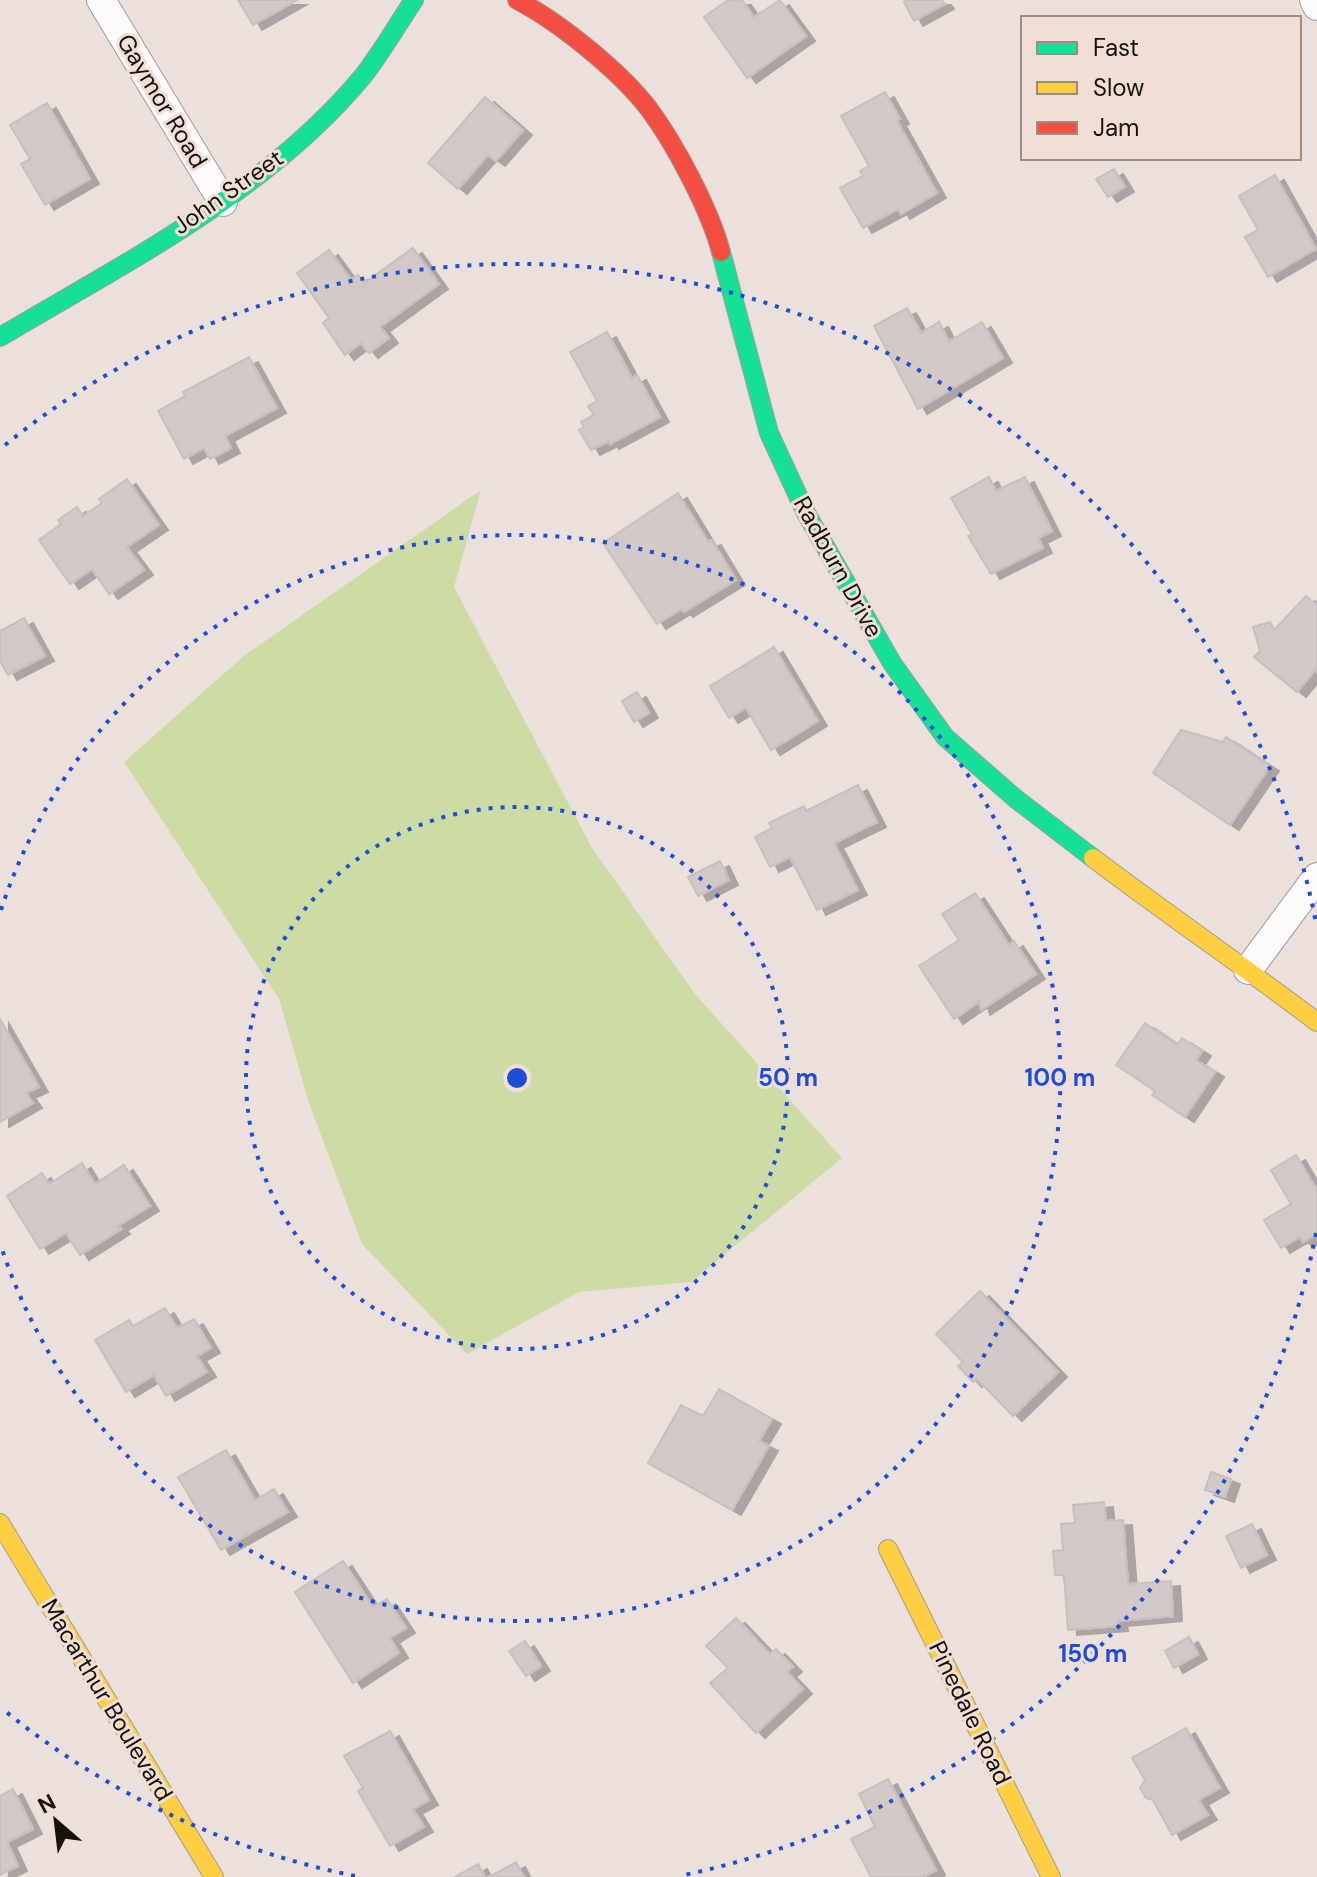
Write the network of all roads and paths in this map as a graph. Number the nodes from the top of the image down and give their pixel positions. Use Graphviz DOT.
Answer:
graph roads {
  1 [pos="101,0"];
  2 [pos="414,0"];
  3 [pos="517,0"];
  4 [pos="1314,0"];
  5 [pos="1317,6"];
  6 [pos="223,202"];
  7 [pos="0,337"];
  8 [pos="1317,877"];
  9 [pos="1248,970"];
  10 [pos="1317,1022"];
  11 [pos="0,1523"];
  12 [pos="888,1549"];
  13 [pos="214,1877"];
  14 [pos="1051,1877"];
  1 -- 6 [label="street, Gaymor Road"];
  2 -- 6 [label="street, John Street"];
  3 -- 9 [label="street, Radburn Drive"];
  4 -- 5 [label="street"];
  6 -- 7 [label="street, John Street"];
  8 -- 9 [label="street"];
  9 -- 10 [label="street, Radburn Drive"];
  11 -- 13 [label="street, Macarthur Boulevard"];
  12 -- 14 [label="street, Pinedale Road"];
}
